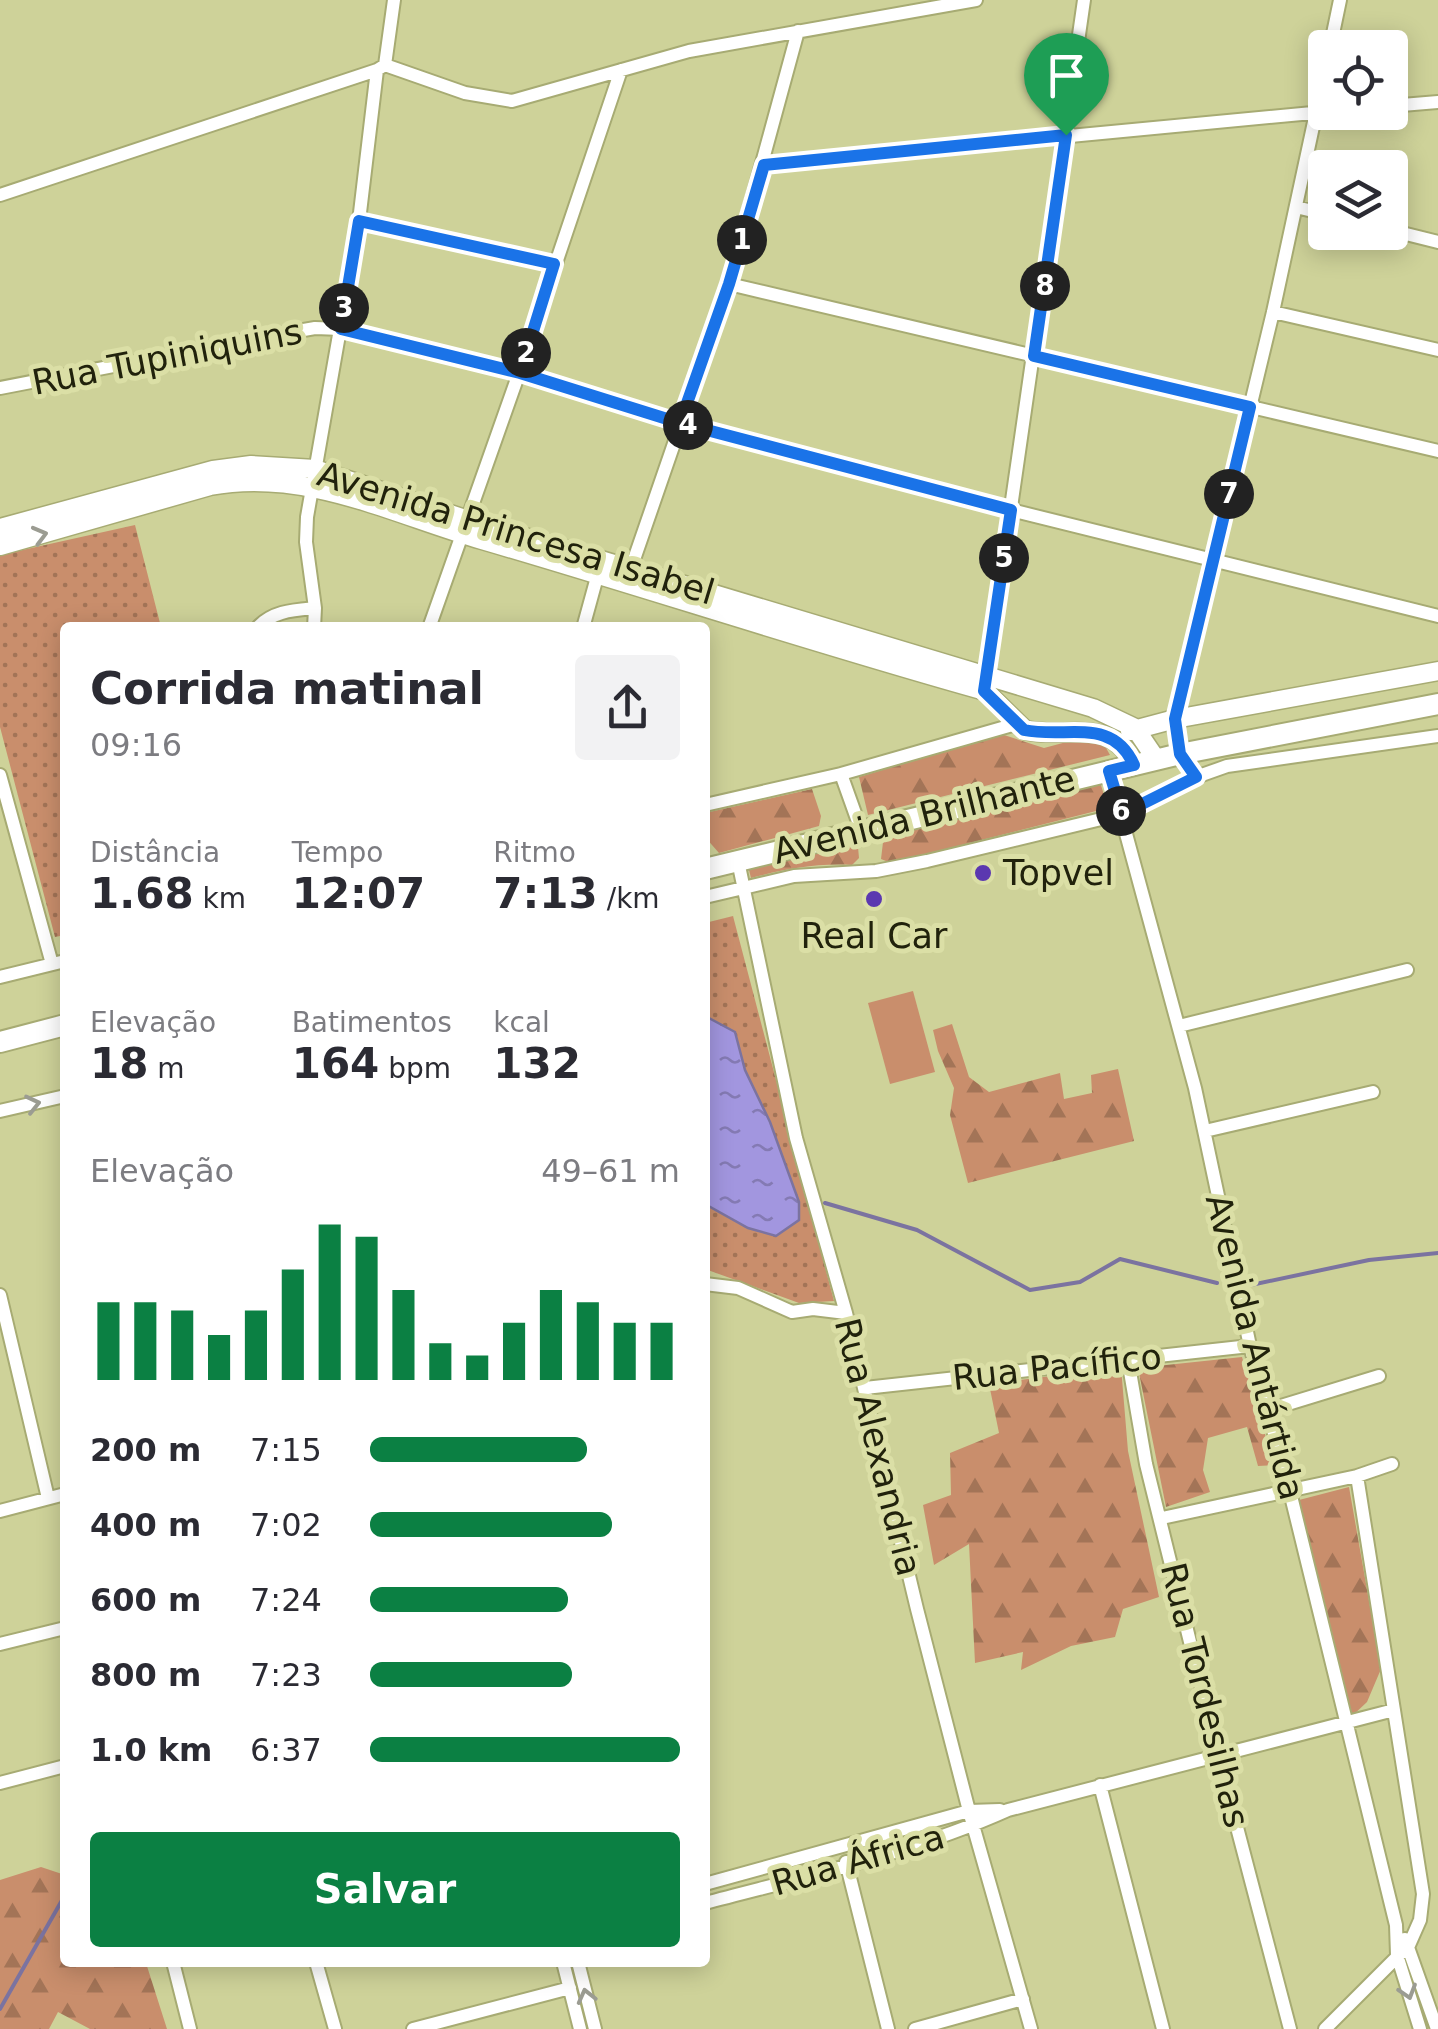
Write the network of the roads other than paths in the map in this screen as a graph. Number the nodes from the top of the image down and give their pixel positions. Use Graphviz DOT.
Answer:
graph roads {
  1 [pos="394,0"];
  2 [pos="976,0"];
  3 [pos="1084,0"];
  4 [pos="1340,0"];
  5 [pos="1334,30"];
  6 [pos="798,31"];
  7 [pos="381,68"];
  8 [pos="621,70"];
  9 [pos="1438,102"];
  10 [pos="1408,104"];
  11 [pos="1308,113"];
  12 [pos="1316,130"];
  13 [pos="1066,135"];
  14 [pos="764,165"];
  15 [pos="0,196"];
  16 [pos="1296,207"];
  17 [pos="1308,210"];
  18 [pos="359,221"];
  19 [pos="1408,234"];
  20 [pos="1438,242"];
  21 [pos="554,264"];
  22 [pos="729,284"];
  23 [pos="1273,312"];
  24 [pos="341,329"];
  25 [pos="1438,350"];
  26 [pos="1034,356"];
  27 [pos="520,373"];
  28 [pos="0,388"];
  29 [pos="1250,407"];
  30 [pos="680,423"];
  31 [pos="1438,451"];
  32 [pos="313,477"];
  33 [pos="1011,510"];
  34 [pos="465,527"];
  35 [pos="0,528"];
  36 [pos="0,546"];
  37 [pos="1212,561"];
  38 [pos="600,566"];
  39 [pos="628,575"];
  40 [pos="315,608"];
  41 [pos="1438,616"];
  42 [pos="263,622"];
  43 [pos="314,622"];
  44 [pos="431,622"];
  45 [pos="584,622"];
  46 [pos="1438,671"];
  47 [pos="986,684"];
  48 [pos="1026,689"];
  49 [pos="1060,699"];
  50 [pos="1438,704"];
  51 [pos="1175,719"];
  52 [pos="1014,720"];
  53 [pos="1135,728"];
  54 [pos="1050,733"];
  55 [pos="1438,736"];
  56 [pos="1114,740"];
  57 [pos="1180,754"];
  58 [pos="1156,759"];
  59 [pos="1134,765"];
  60 [pos="1109,771"];
  61 [pos="841,774"];
  62 [pos="0,776"];
  63 [pos="1196,777"];
  64 [pos="710,805"];
  65 [pos="1122,814"];
  66 [pos="5,816"];
  67 [pos="862,830"];
  68 [pos="738,861"];
  69 [pos="710,864"];
  70 [pos="743,888"];
  71 [pos="710,896"];
  72 [pos="58,963"];
  73 [pos="1406,970"];
  74 [pos="0,977"];
  75 [pos="1179,1026"];
  76 [pos="60,1027"];
  77 [pos="0,1042"];
  78 [pos="1373,1092"];
  79 [pos="60,1097"];
  80 [pos="0,1111"];
  81 [pos="1205,1131"];
  82 [pos="710,1285"];
  83 [pos="0,1295"];
  84 [pos="846,1314"];
  85 [pos="1250,1346"];
  86 [pos="1128,1360"];
  87 [pos="1379,1376"];
  88 [pos="865,1388"];
  89 [pos="1268,1410"];
  90 [pos="1392,1464"];
  91 [pos="1357,1476"];
  92 [pos="1290,1492"];
  93 [pos="60,1495"];
  94 [pos="48,1498"];
  95 [pos="0,1511"];
  96 [pos="1162,1518"];
  97 [pos="60,1629"];
  98 [pos="0,1644"];
  99 [pos="1394,1710"];
  100 [pos="1346,1724"];
  101 [pos="1218,1755"];
  102 [pos="60,1767"];
  103 [pos="0,1783"];
  104 [pos="1100,1785"];
  105 [pos="1008,1810"];
  106 [pos="969,1811"];
  107 [pos="973,1826"];
  108 [pos="841,1847"];
  109 [pos="847,1865"];
  110 [pos="710,1883"];
  111 [pos="710,1902"];
  112 [pos="1396,1924"];
  113 [pos="1409,1945"];
  114 [pos="1397,1955"];
  115 [pos="174,1967"];
  116 [pos="317,1967"];
  117 [pos="564,1967"];
  118 [pos="579,1967"];
  119 [pos="570,1988"];
  120 [pos="1023,1999"];
  121 [pos="190,2029"];
  122 [pos="335,2029"];
  123 [pos="413,2029"];
  124 [pos="580,2029"];
  125 [pos="595,2029"];
  126 [pos="888,2029"];
  127 [pos="915,2029"];
  128 [pos="1031,2029"];
  129 [pos="1163,2029"];
  130 [pos="1290,2029"];
  131 [pos="1325,2029"];
  132 [pos="1420,2029"];
  133 [pos="1438,2029"];
  1 -- 7 [label="street"];
  2 -- 6 [label="street"];
  3 -- 13 [label="street"];
  4 -- 5 [label="street"];
  6 -- 8 [label="street"];
  6 -- 14 [label="street"];
  7 -- 8 [label="street"];
  7 -- 15 [label="street"];
  7 -- 18 [label="street"];
  8 -- 21 [label="street"];
  9 -- 10 [label="street"];
  11 -- 13 [label="street"];
  12 -- 16 [label="street"];
  13 -- 14 [label="street"];
  13 -- 26 [label="street"];
  14 -- 22 [label="street"];
  16 -- 17 [label="street"];
  16 -- 23 [label="street"];
  18 -- 21 [label="street"];
  18 -- 24 [label="street"];
  19 -- 20 [label="street"];
  21 -- 27 [label="street"];
  22 -- 26 [label="street"];
  22 -- 30 [label="street"];
  23 -- 25 [label="street"];
  23 -- 29 [label="street"];
  24 -- 27 [label="street, Rua Tupiniquins"];
  24 -- 28 [label="street, Rua Tupiniquins"];
  24 -- 32 [label="street"];
  26 -- 29 [label="street"];
  26 -- 33 [label="street"];
  27 -- 30 [label="street, Rua Tupiniquins"];
  27 -- 34 [label="street"];
  29 -- 31 [label="street"];
  29 -- 37 [label="street"];
  30 -- 33 [label="street, Rua Tupiniquins"];
  30 -- 39 [label="street"];
  32 -- 34 [label="main road, Avenida Princesa Isabel"];
  32 -- 35 [label="main road, Avenida Princesa Isabel"];
  36 -- 32 [label="main road, Avenida Princesa Isabel, one-way"];
  32 -- 40 [label="street"];
  33 -- 37 [label="street, Rua Tupiniquins"];
  33 -- 47 [label="street"];
  34 -- 38 [label="main road, Avenida Princesa Isabel"];
  34 -- 44 [label="street"];
  37 -- 41 [label="street, Rua Tupiniquins"];
  37 -- 51 [label="street"];
  38 -- 39 [label="main road, Avenida Princesa Isabel"];
  38 -- 45 [label="street"];
  39 -- 47 [label="main road, Avenida Princesa Isabel"];
  40 -- 42 [label="street"];
  40 -- 43 [label="street"];
  46 -- 51 [label="main road"];
  47 -- 48 [label="main road, Avenida Princesa Isabel"];
  47 -- 52 [label="main road, Avenida Princesa Isabel"];
  48 -- 49 [label="main road, Avenida Princesa Isabel"];
  48 -- 52 [label="main road"];
  49 -- 53 [label="main road"];
  49 -- 54 [label="main road"];
  50 -- 57 [label="main road, Avenida Brilhante"];
  51 -- 53 [label="main road"];
  51 -- 57 [label="street"];
  52 -- 54 [label="main road"];
  52 -- 61 [label="street"];
  53 -- 56 [label="main road"];
  53 -- 58 [label="main road"];
  54 -- 56 [label="main road"];
  55 -- 63 [label="street"];
  56 -- 59 [label="main road"];
  57 -- 58 [label="main road, Avenida Brilhante"];
  57 -- 63 [label="street"];
  58 -- 59 [label="main road, Avenida Brilhante"];
  59 -- 60 [label="main road, Avenida Brilhante"];
  60 -- 65 [label="street, Avenida Antártida"];
  60 -- 67 [label="main road, Avenida Brilhante"];
  61 -- 64 [label="street"];
  61 -- 67 [label="street"];
  62 -- 66 [label="street"];
  63 -- 65 [label="street"];
  65 -- 70 [label="street"];
  65 -- 75 [label="street, Avenida Antártida"];
  66 -- 72 [label="street"];
  67 -- 68 [label="main road, Avenida Brilhante"];
  68 -- 69 [label="main road, Avenida Brilhante"];
  68 -- 70 [label="street, Rua Alexandria"];
  70 -- 71 [label="street"];
  70 -- 84 [label="street, Rua Alexandria"];
  72 -- 74 [label="street"];
  73 -- 75 [label="street"];
  75 -- 81 [label="street, Avenida Antártida"];
  76 -- 77 [label="main road"];
  78 -- 81 [label="street"];
  80 -- 79 [label="street, one-way"];
  81 -- 85 [label="street, Avenida Antártida"];
  82 -- 84 [label="street"];
  83 -- 94 [label="street"];
  84 -- 88 [label="street, Rua Alexandria"];
  85 -- 86 [label="street, Rua Pacífico"];
  85 -- 89 [label="street, Avenida Antártida"];
  86 -- 88 [label="street, Rua Pacífico"];
  86 -- 96 [label="street, Rua Tordesilhas"];
  87 -- 89 [label="street"];
  88 -- 106 [label="street, Rua Alexandria"];
  89 -- 92 [label="street, Avenida Antártida"];
  90 -- 91 [label="street"];
  91 -- 92 [label="street"];
  91 -- 99 [label="street"];
  92 -- 96 [label="street"];
  92 -- 100 [label="street, Avenida Antártida"];
  93 -- 94 [label="street"];
  94 -- 95 [label="street"];
  96 -- 101 [label="street, Rua Tordesilhas"];
  97 -- 98 [label="street"];
  99 -- 100 [label="street, Rua África"];
  99 -- 113 [label="street"];
  100 -- 101 [label="street, Rua África"];
  100 -- 112 [label="street, Avenida Antártida"];
  101 -- 104 [label="street, Rua África"];
  101 -- 130 [label="street, Rua Tordesilhas"];
  102 -- 103 [label="street"];
  104 -- 105 [label="street, Rua África"];
  104 -- 129 [label="street"];
  105 -- 106 [label="street, Rua África"];
  105 -- 107 [label="street, Rua África"];
  106 -- 107 [label="street, Rua Alexandria"];
  106 -- 108 [label="street, Rua África"];
  107 -- 109 [label="street, Rua África"];
  107 -- 120 [label="street, Rua Alexandria"];
  108 -- 109 [label="street"];
  108 -- 110 [label="street, Rua África"];
  109 -- 111 [label="street, Rua África"];
  109 -- 126 [label="street"];
  112 -- 113 [label="street, Avenida Antártida"];
  112 -- 114 [label="street, Avenida Antártida"];
  113 -- 114 [label="street"];
  113 -- 133 [label="street, Avenida Antártida"];
  114 -- 131 [label="street"];
  114 -- 132 [label="street, Avenida Antártida, one-way"];
  115 -- 121 [label="street"];
  116 -- 122 [label="street"];
  117 -- 119 [label="street"];
  125 -- 118 [label="street, one-way"];
  119 -- 123 [label="street"];
  119 -- 124 [label="street"];
  120 -- 127 [label="street"];
  120 -- 128 [label="street, Rua Alexandria"];
}
